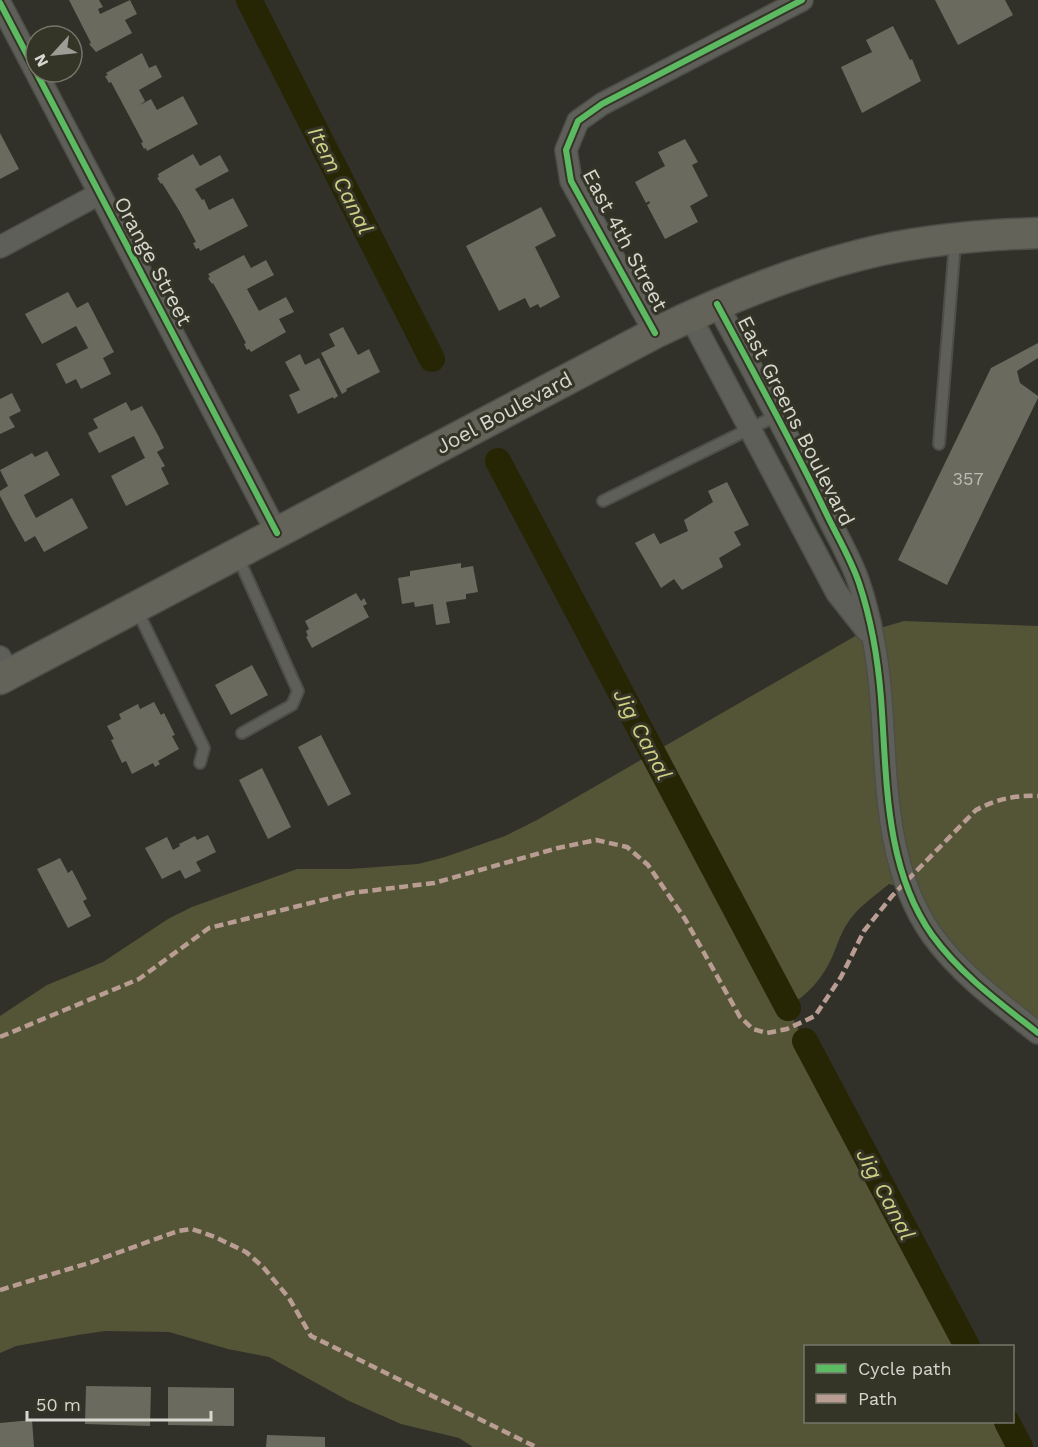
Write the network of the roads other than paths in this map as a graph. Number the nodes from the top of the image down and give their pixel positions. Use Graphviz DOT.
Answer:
graph roads {
  1 [pos="802,0"];
  2 [pos="0,3"];
  3 [pos="99,194"];
  4 [pos="1038,233"];
  5 [pos="955,238"];
  6 [pos="0,247"];
  7 [pos="717,304"];
  8 [pos="690,316"];
  9 [pos="655,333"];
  10 [pos="776,416"];
  11 [pos="749,429"];
  12 [pos="939,444"];
  13 [pos="603,501"];
  14 [pos="277,533"];
  15 [pos="237,554"];
  16 [pos="136,608"];
  17 [pos="872,638"];
  18 [pos="3,670"];
  19 [pos="242,733"];
  20 [pos="200,763"];
  21 [pos="1038,1034"];
  1 -- 9 [label="street, East 4th Street"];
  2 -- 3 [label="street, Orange Street"];
  3 -- 6 [label="street"];
  3 -- 14 [label="street, Orange Street"];
  4 -- 5 [label="main road, Joel Boulevard"];
  5 -- 7 [label="main road, Joel Boulevard"];
  5 -- 12 [label="lane"];
  7 -- 8 [label="main road, Joel Boulevard"];
  7 -- 10 [label="street, East Greens Boulevard"];
  8 -- 9 [label="main road, Joel Boulevard"];
  8 -- 11 [label="street, East Greens Boulevard"];
  9 -- 14 [label="main road, Joel Boulevard"];
  10 -- 11 [label="lane"];
  10 -- 17 [label="street, East Greens Boulevard"];
  11 -- 13 [label="lane"];
  11 -- 17 [label="street, East Greens Boulevard"];
  14 -- 15 [label="main road, Joel Boulevard"];
  15 -- 16 [label="main road, Joel Boulevard"];
  15 -- 19 [label="lane"];
  16 -- 18 [label="main road, Joel Boulevard"];
  16 -- 20 [label="lane"];
  17 -- 21 [label="street, East Greens Boulevard"];
}
